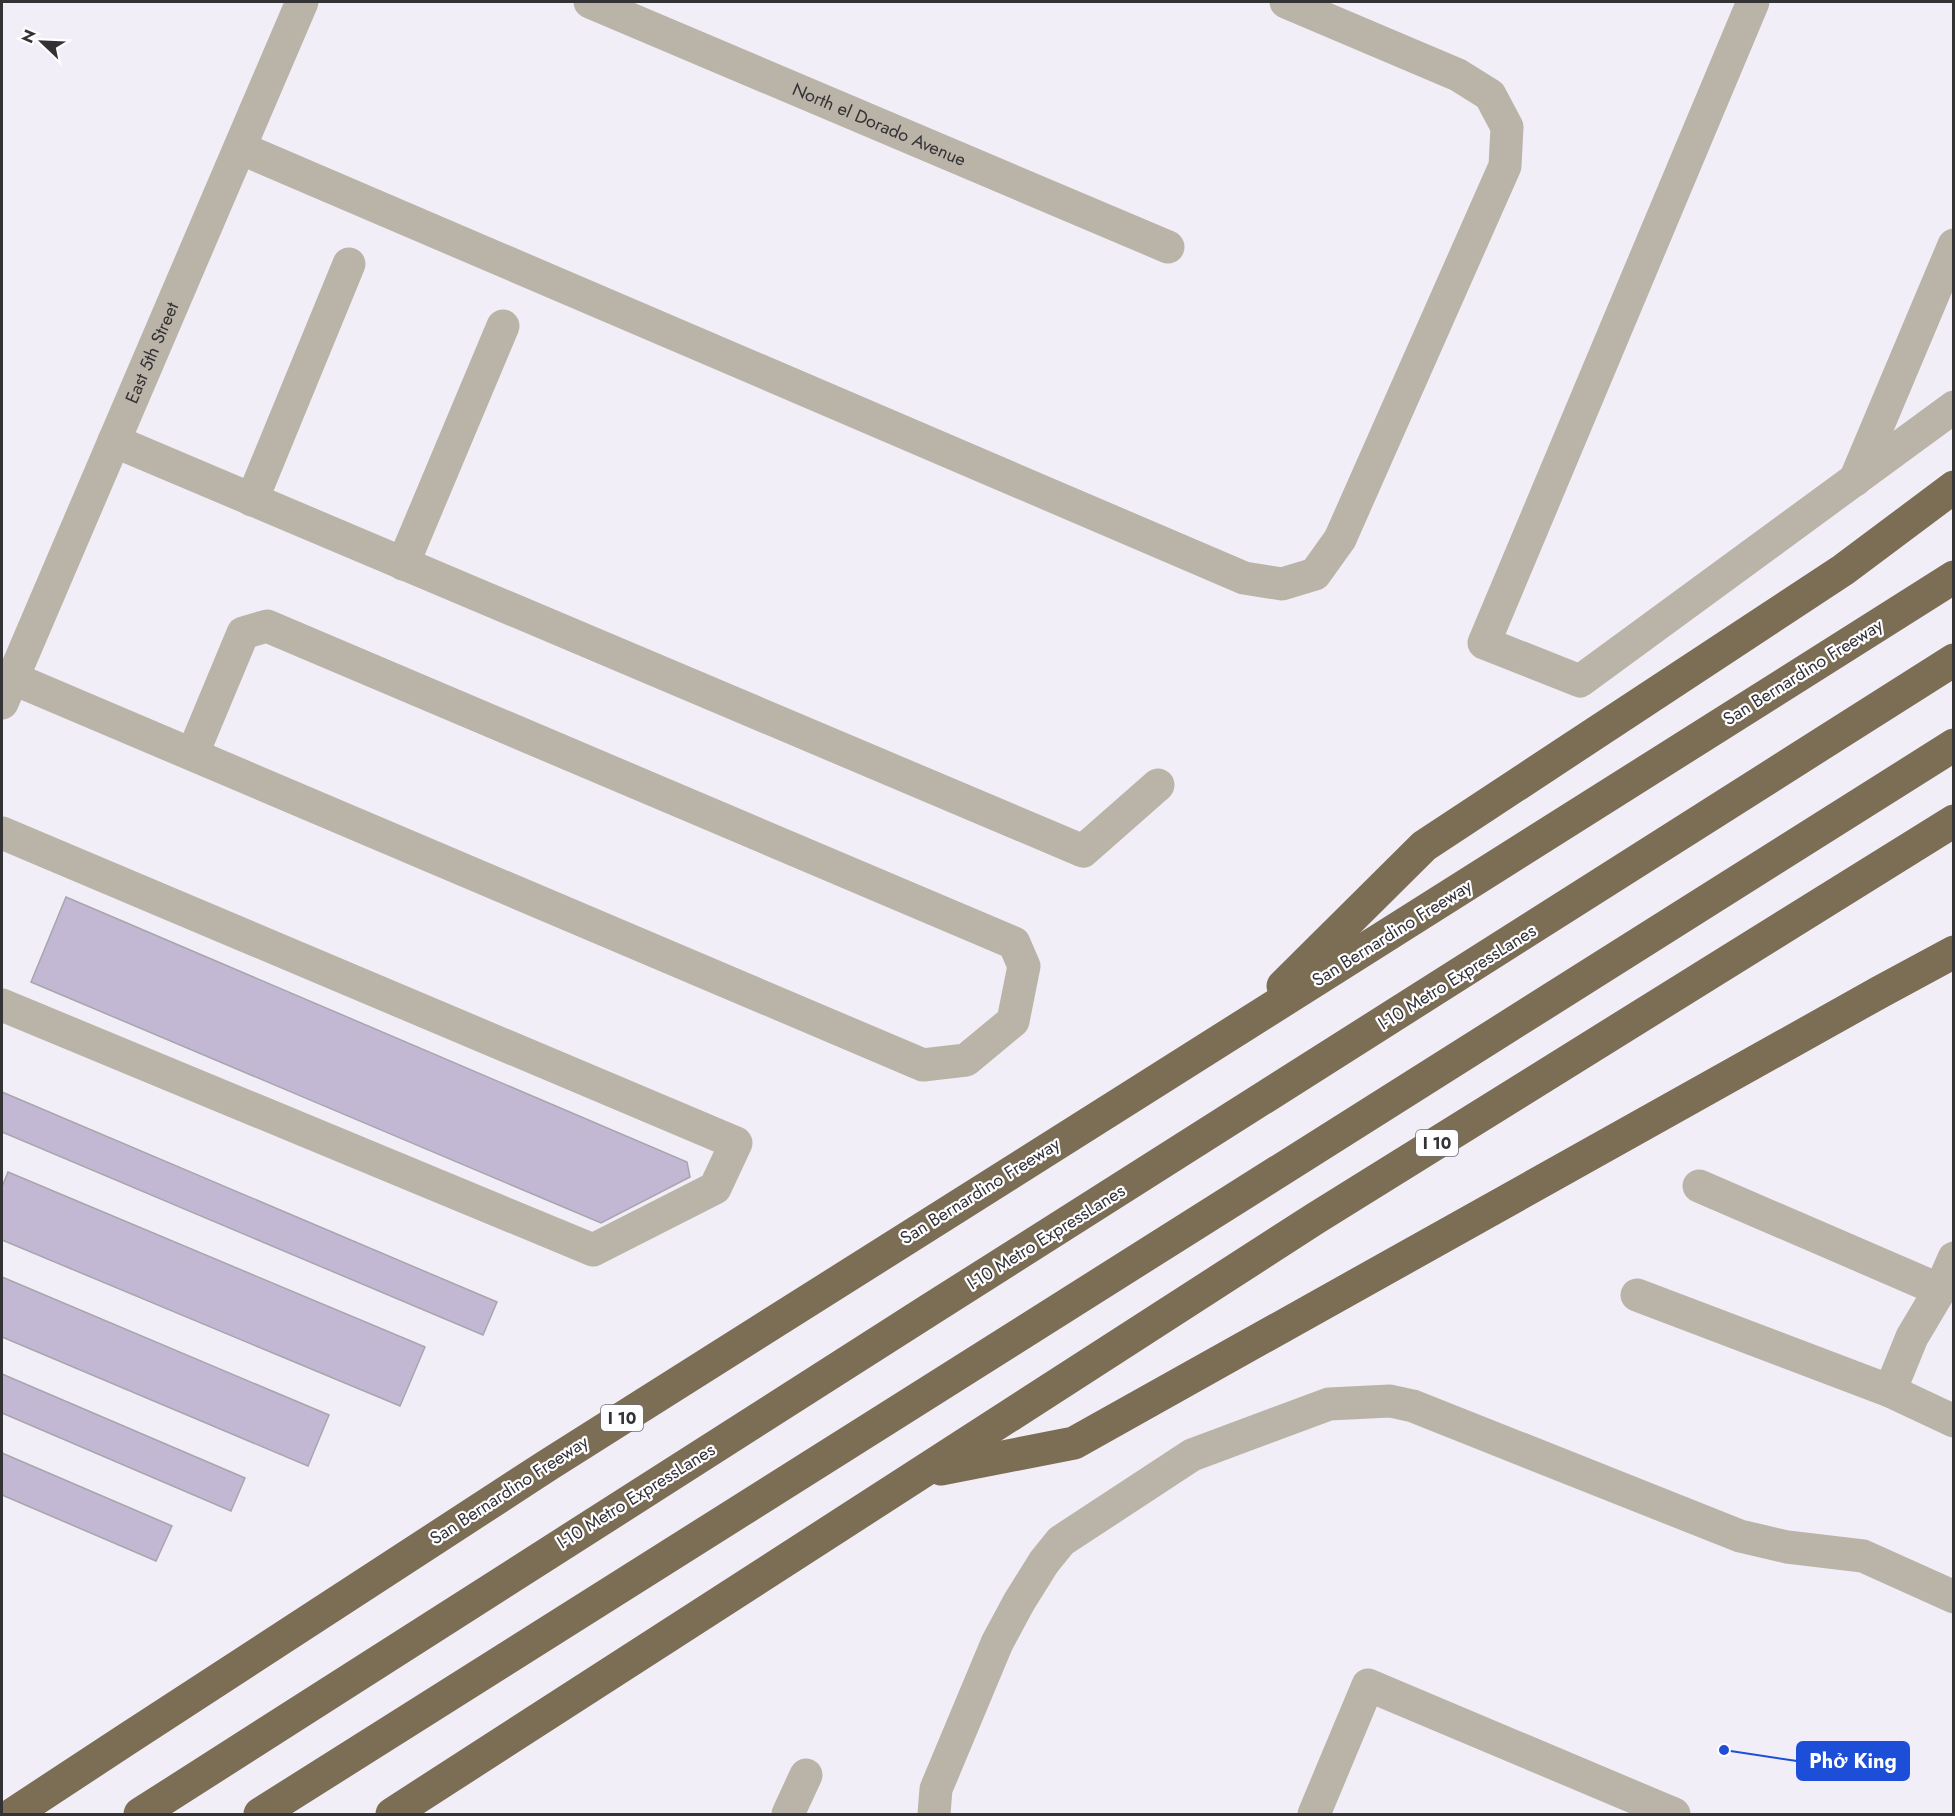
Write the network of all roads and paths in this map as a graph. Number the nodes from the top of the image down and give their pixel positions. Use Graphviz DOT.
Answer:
graph roads {
  1 [pos="302,2"];
  2 [pos="590,2"];
  3 [pos="1286,2"];
  4 [pos="1753,2"];
  5 [pos="240,148"];
  6 [pos="1953,244"];
  7 [pos="1168,247"];
  8 [pos="349,264"];
  9 [pos="503,326"];
  10 [pos="1953,407"];
  11 [pos="114,441"];
  12 [pos="1855,480"];
  13 [pos="1953,487"];
  14 [pos="252,500"];
  15 [pos="403,564"];
  16 [pos="1953,577"];
  17 [pos="1953,660"];
  18 [pos="7,691"];
  19 [pos="1953,745"];
  20 [pos="193,753"];
  21 [pos="1158,785"];
  22 [pos="1953,821"];
  23 [pos="2,833"];
  24 [pos="1953,952"];
  25 [pos="2,1005"];
  26 [pos="1237,1031"];
  27 [pos="1699,1186"];
  28 [pos="1948,1278"];
  29 [pos="1637,1295"];
  30 [pos="1890,1391"];
  31 [pos="1953,1421"];
  32 [pos="924,1472"];
  33 [pos="1953,1597"];
  34 [pos="806,1775"];
  35 [pos="13,1815"];
  36 [pos="140,1815"];
  37 [pos="260,1815"];
  38 [pos="392,1815"];
  39 [pos="788,1815"];
  40 [pos="934,1815"];
  41 [pos="1314,1815"];
  42 [pos="1674,1815"];
  1 -- 5 [label="street, East 5th Street"];
  2 -- 7 [label="street, North el Dorado Avenue"];
  3 -- 5 [label="street"];
  4 -- 12 [label="street"];
  5 -- 11 [label="street, East 5th Street"];
  6 -- 12 [label="street"];
  8 -- 14 [label="street"];
  9 -- 15 [label="street"];
  10 -- 12 [label="street"];
  11 -- 14 [label="street"];
  11 -- 18 [label="street, East 5th Street"];
  13 -- 26 [label="highway"];
  14 -- 15 [label="street"];
  15 -- 21 [label="street"];
  16 -- 26 [label="highway, San Bernardino Freeway / I 10"];
  17 -- 36 [label="highway, I-10 Metro ExpressLanes"];
  18 -- 20 [label="street"];
  19 -- 37 [label="highway"];
  20 -- 20 [label="street"];
  22 -- 32 [label="highway, I 10"];
  23 -- 25 [label="street"];
  24 -- 32 [label="highway"];
  26 -- 35 [label="highway, San Bernardino Freeway / I 10"];
  27 -- 28 [label="street"];
  28 -- 30 [label="street"];
  29 -- 30 [label="street"];
  30 -- 31 [label="street"];
  32 -- 38 [label="highway, I 10"];
  33 -- 40 [label="street"];
  34 -- 39 [label="street"];
  41 -- 42 [label="street"];
}
